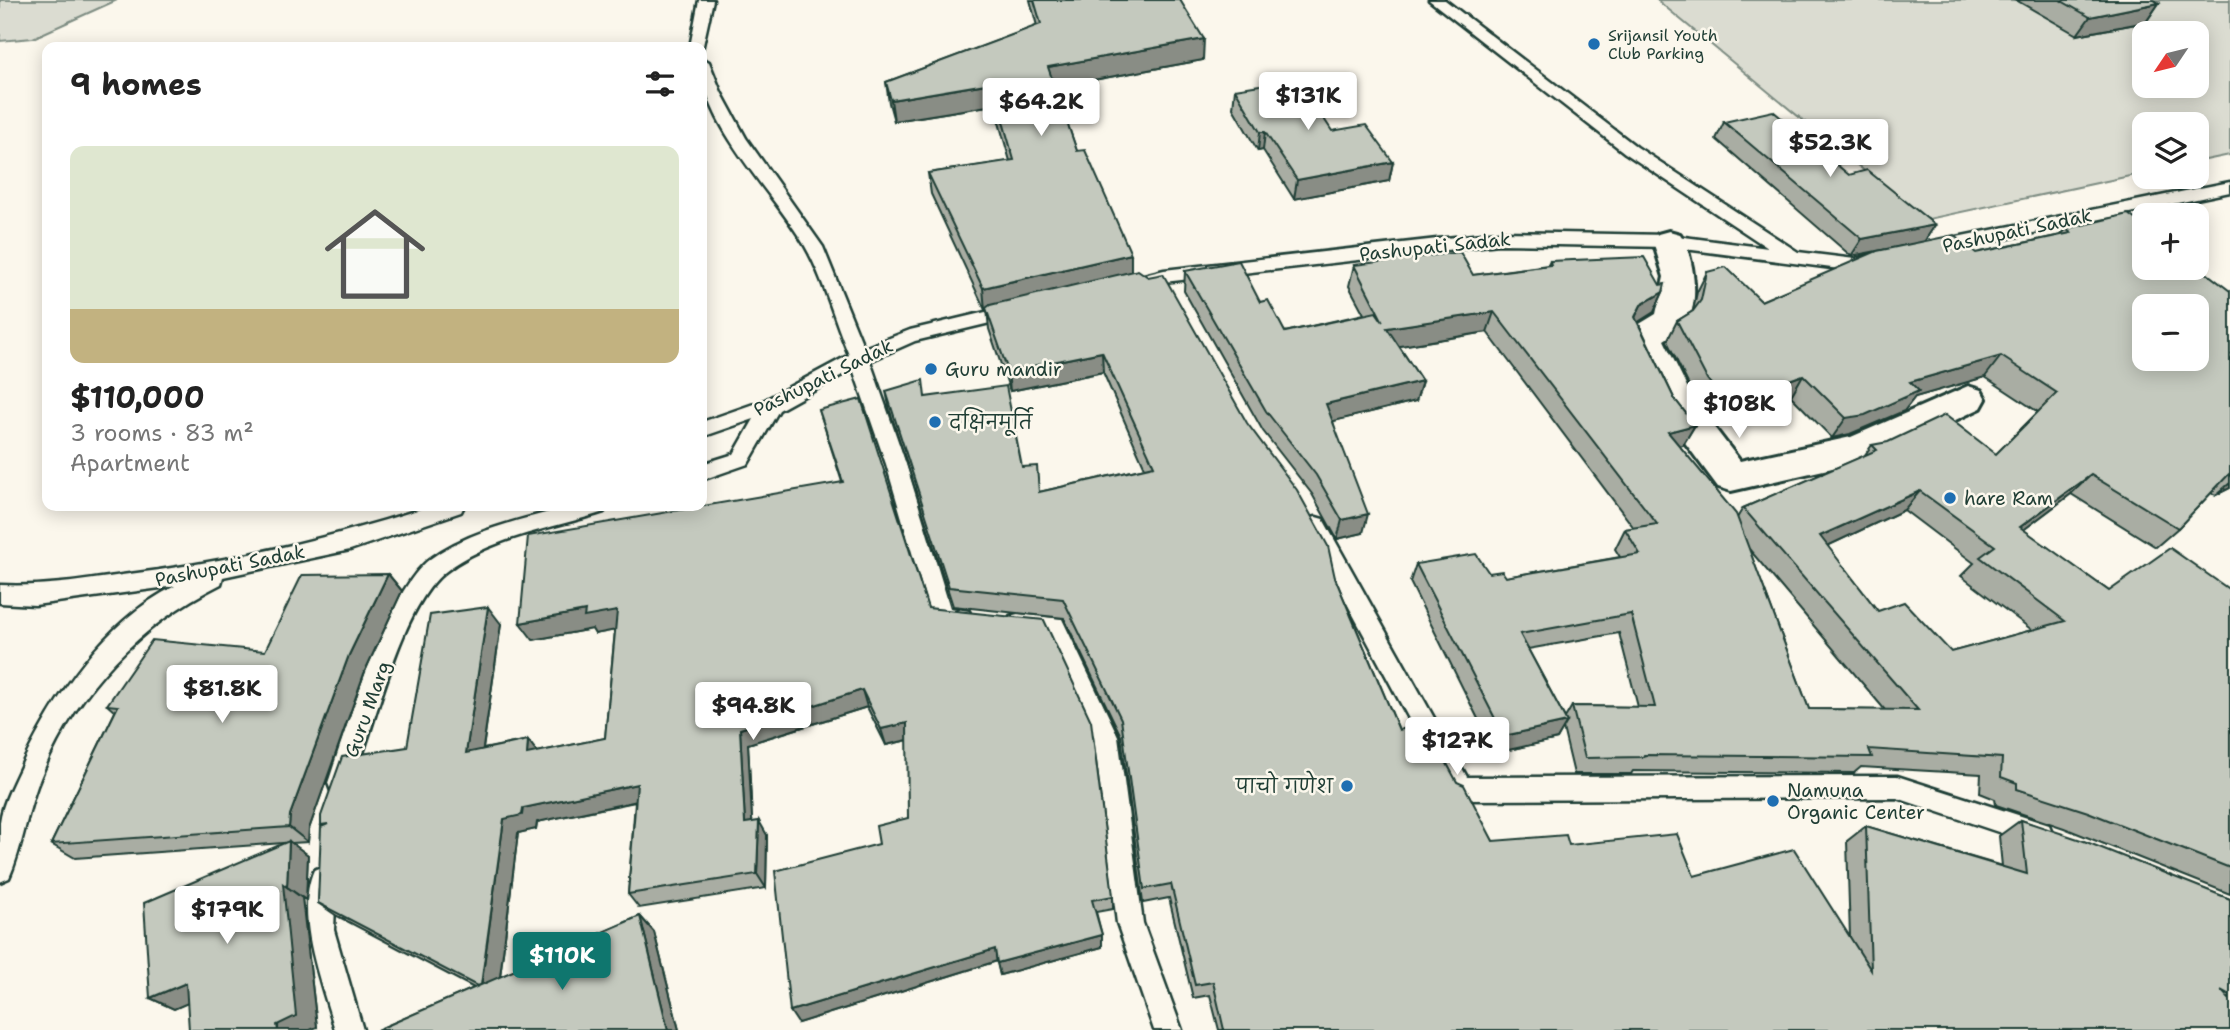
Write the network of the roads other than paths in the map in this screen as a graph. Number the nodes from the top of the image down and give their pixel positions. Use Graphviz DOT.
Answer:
graph roads {
  1 [pos="706,0"];
  2 [pos="1436,0"];
  3 [pos="697,42"];
  4 [pos="707,76"];
  5 [pos="2230,187"];
  6 [pos="1669,241"];
  7 [pos="1921,251"];
  8 [pos="1894,256"];
  9 [pos="1796,259"];
  10 [pos="1164,276"];
  11 [pos="1124,285"];
  12 [pos="1177,299"];
  13 [pos="1030,308"];
  14 [pos="859,358"];
  15 [pos="1968,399"];
  16 [pos="772,405"];
  17 [pos="707,428"];
  18 [pos="707,470"];
  19 [pos="1303,502"];
  20 [pos="439,511"];
  21 [pos="581,511"];
  22 [pos="263,559"];
  23 [pos="0,594"];
  24 [pos="333,804"];
  25 [pos="2063,842"];
  26 [pos="324,855"];
  27 [pos="0,869"];
  28 [pos="349,1030"];
  29 [pos="1168,1030"];
  1 -- 3 [label="lane"];
  2 -- 9 [label="lane"];
  4 -- 14 [label="lane"];
  5 -- 7 [label="lane, Pashupati Sadak"];
  6 -- 9 [label="lane, Pashupati Sadak"];
  6 -- 10 [label="lane, Pashupati Sadak"];
  6 -- 15 [label="street"];
  8 -- 9 [label="lane, Pashupati Sadak"];
  10 -- 11 [label="lane, Pashupati Sadak"];
  10 -- 12 [label="lane"];
  13 -- 14 [label="lane, Pashupati Sadak"];
  14 -- 16 [label="lane, Pashupati Sadak"];
  14 -- 29 [label="lane"];
  16 -- 17 [label="lane, Pashupati Sadak"];
  16 -- 18 [label="lane"];
  19 -- 25 [label="lane"];
  20 -- 22 [label="lane, Pashupati Sadak"];
  21 -- 24 [label="lane, Guru Marg"];
  22 -- 23 [label="lane, Pashupati Sadak"];
  22 -- 27 [label="lane"];
  26 -- 28 [label="lane"];
}
